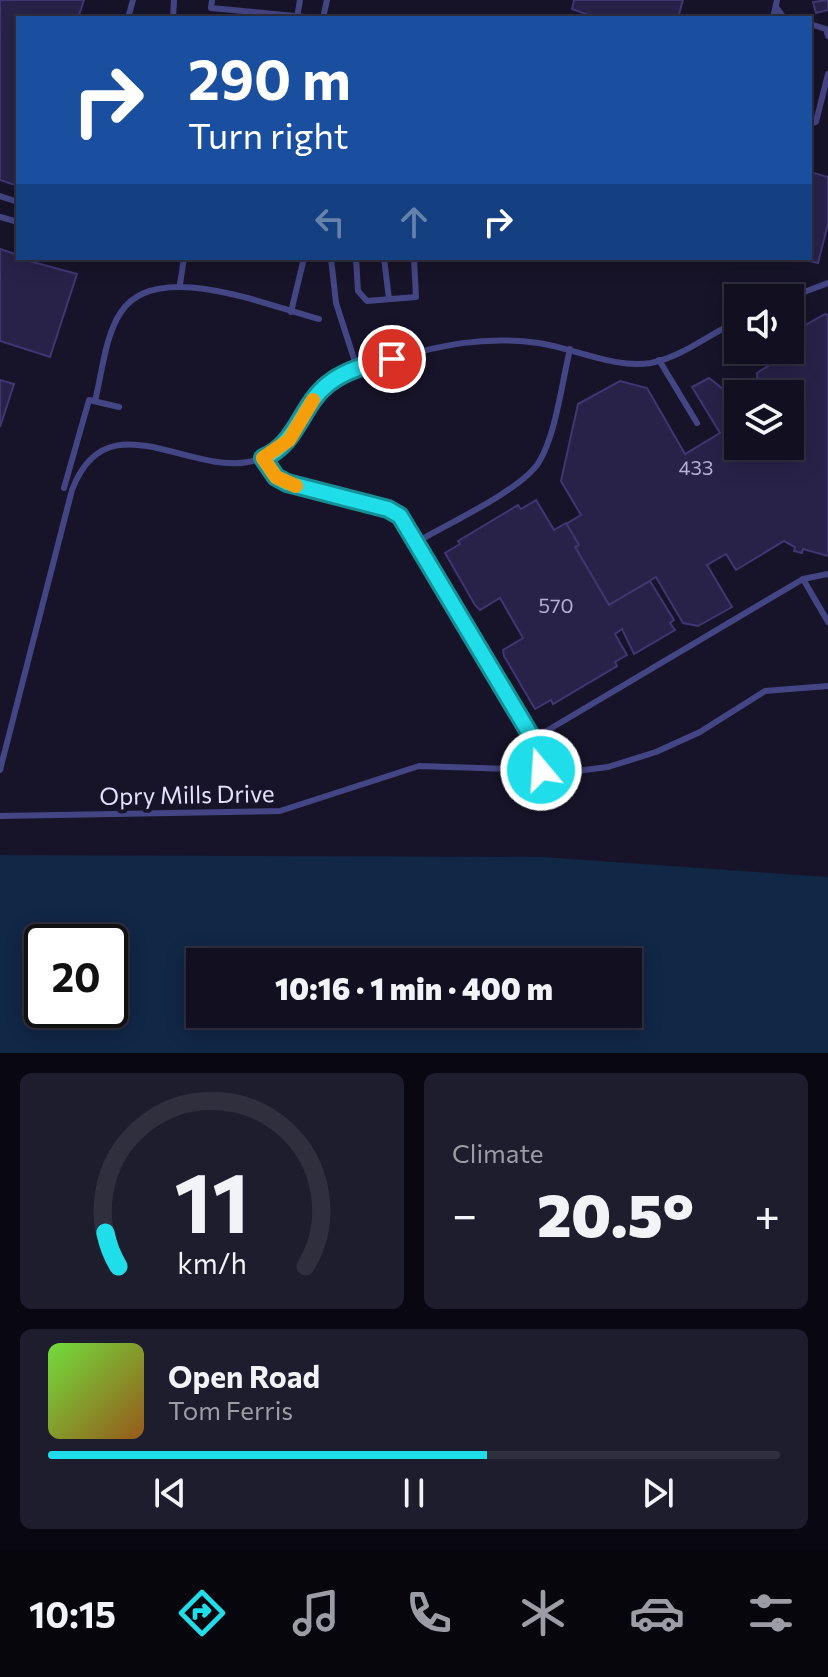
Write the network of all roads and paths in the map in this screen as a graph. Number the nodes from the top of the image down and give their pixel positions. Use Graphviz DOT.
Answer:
graph roads {
  1 [pos="212,4"];
  2 [pos="290,16"];
  3 [pos="812,25"];
  4 [pos="828,36"];
  5 [pos="828,74"];
  6 [pos="812,123"];
  7 [pos="184,260"];
  8 [pos="304,260"];
  9 [pos="331,260"];
  10 [pos="356,260"];
  11 [pos="384,260"];
  12 [pos="414,260"];
  13 [pos="828,283"];
  14 [pos="180,284"];
  15 [pos="804,292"];
  16 [pos="389,299"];
  17 [pos="291,312"];
  18 [pos="319,319"];
  19 [pos="724,328"];
  20 [pos="570,349"];
  21 [pos="659,360"];
  22 [pos="357,368"];
  23 [pos="92,400"];
  24 [pos="119,407"];
  25 [pos="697,423"];
  26 [pos="263,458"];
  27 [pos="64,488"];
  28 [pos="415,543"];
  29 [pos="828,574"];
  30 [pos="803,579"];
  31 [pos="828,622"];
  32 [pos="828,686"];
  33 [pos="533,739"];
  34 [pos="0,770"];
  35 [pos="541,770"];
  36 [pos="0,816"];
  1 -- 2 [label="lane"];
  3 -- 4 [label="lane"];
  5 -- 6 [label="lane"];
  7 -- 14 [label="lane"];
  8 -- 17 [label="lane"];
  9 -- 22 [label="lane"];
  10 -- 16 [label="lane"];
  11 -- 16 [label="lane"];
  12 -- 16 [label="lane"];
  13 -- 15 [label="lane"];
  14 -- 17 [label="lane"];
  14 -- 23 [label="lane"];
  17 -- 18 [label="lane"];
  19 -- 21 [label="lane"];
  20 -- 21 [label="lane"];
  20 -- 22 [label="lane"];
  20 -- 28 [label="lane"];
  21 -- 25 [label="lane"];
  22 -- 26 [label="lane"];
  23 -- 24 [label="lane"];
  23 -- 27 [label="lane"];
  26 -- 28 [label="lane"];
  26 -- 34 [label="lane"];
  28 -- 33 [label="lane"];
  29 -- 30 [label="lane"];
  30 -- 31 [label="lane"];
  30 -- 33 [label="lane"];
  32 -- 35 [label="lane, Opry Mills Drive"];
  33 -- 35 [label="lane"];
  35 -- 36 [label="lane, Opry Mills Drive"];
}
